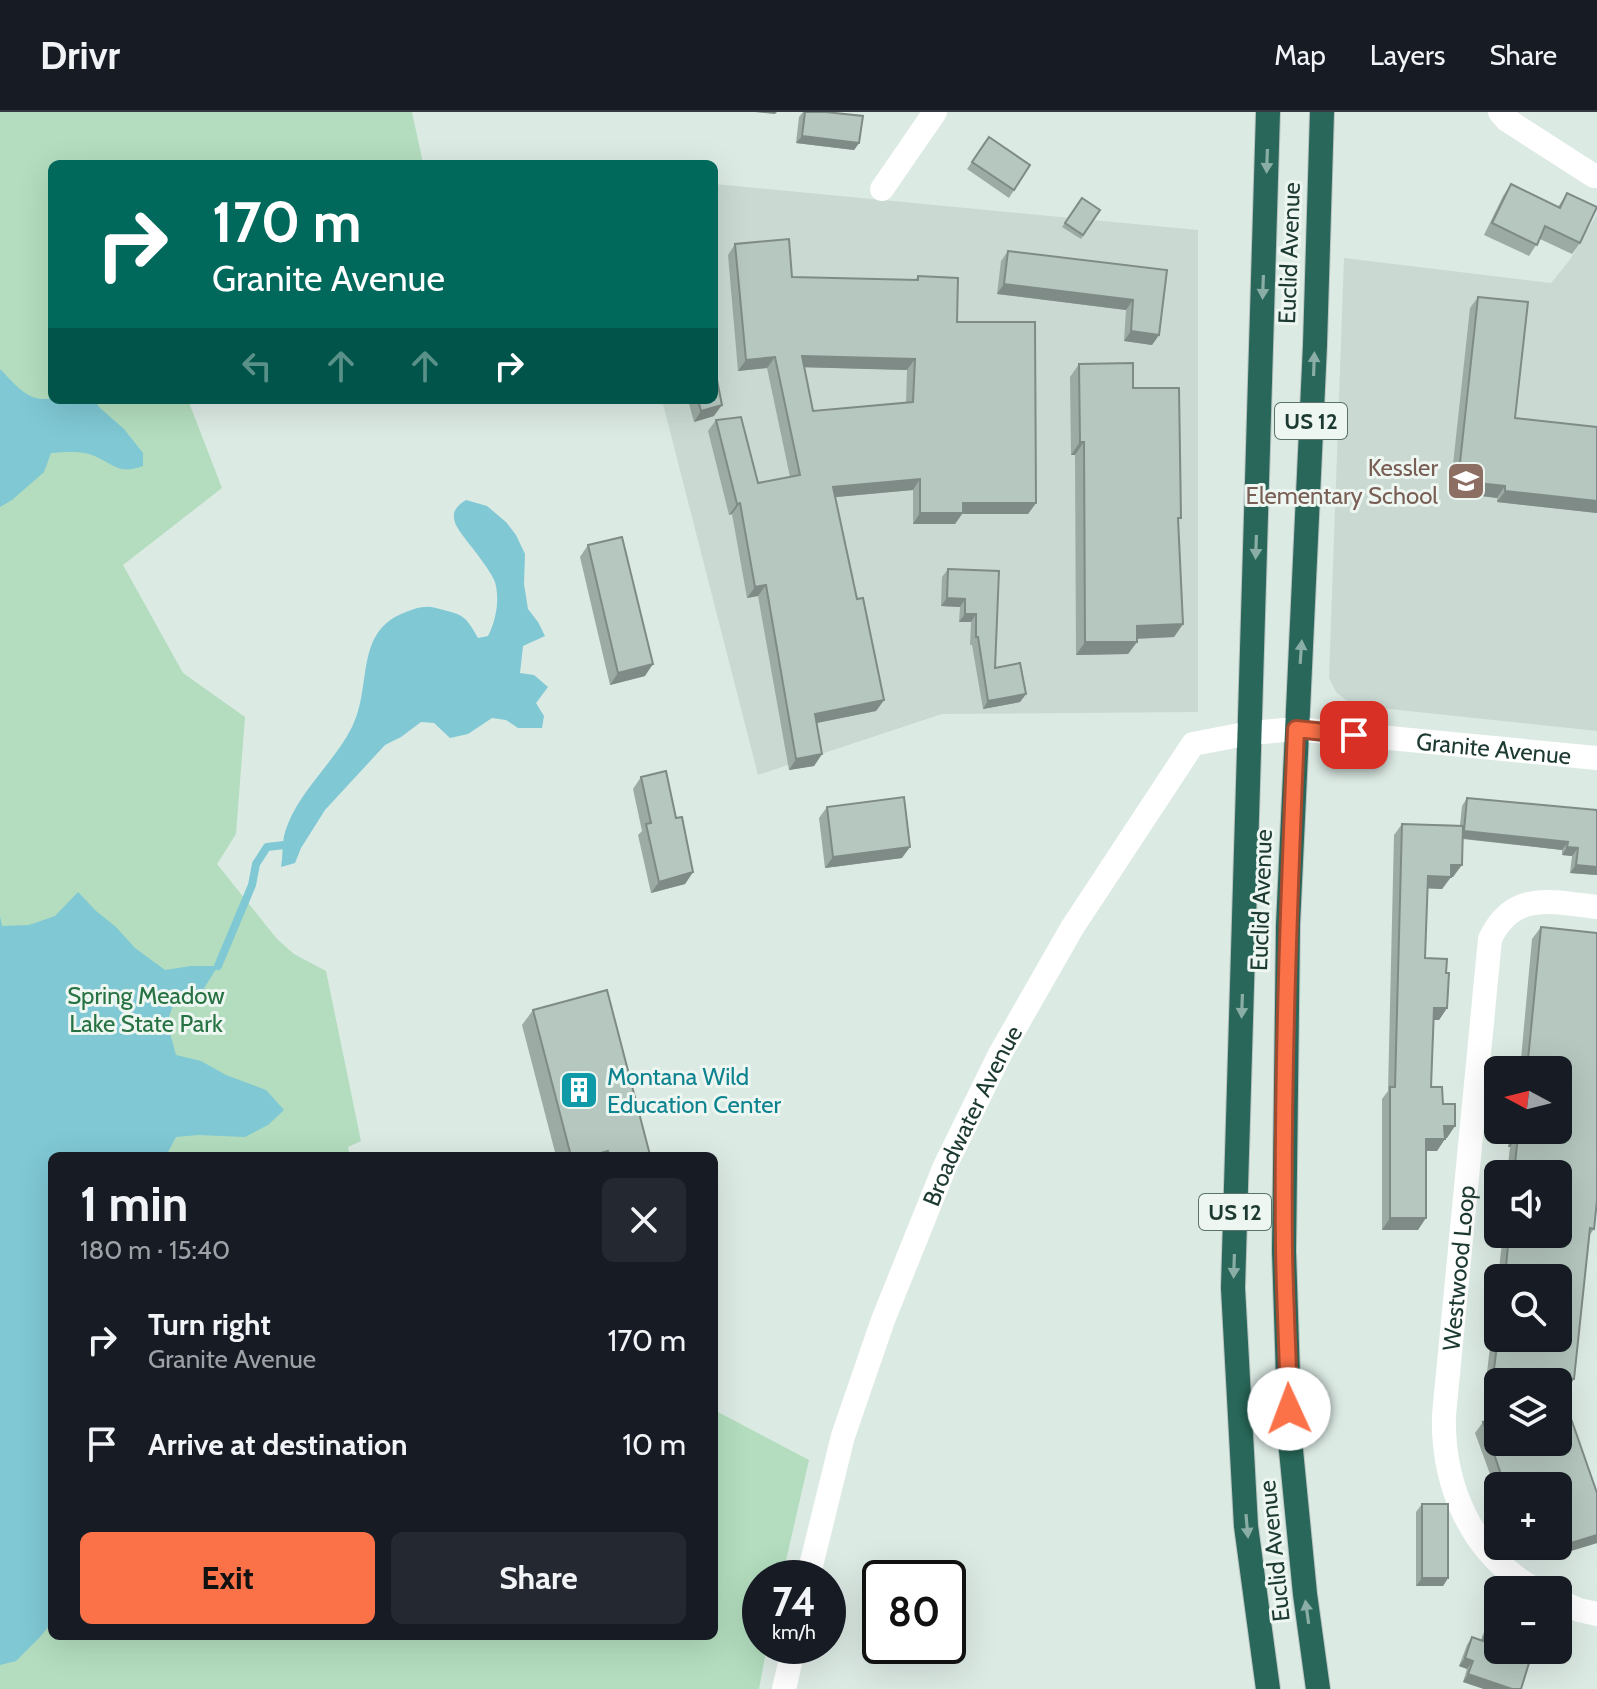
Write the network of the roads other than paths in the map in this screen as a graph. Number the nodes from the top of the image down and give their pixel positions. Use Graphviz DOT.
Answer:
graph roads {
  1 [pos="935,112"];
  2 [pos="1268,112"];
  3 [pos="1322,112"];
  4 [pos="1500,112"];
  5 [pos="1594,176"];
  6 [pos="882,189"];
  7 [pos="1296,729"];
  8 [pos="1250,733"];
  9 [pos="1597,758"];
  10 [pos="1597,907"];
  11 [pos="812,1560"];
  12 [pos="1515,1576"];
  13 [pos="1572,1607"];
  14 [pos="1597,1614"];
  15 [pos="790,1664"];
  16 [pos="784,1689"];
  17 [pos="1268,1689"];
  18 [pos="1318,1689"];
  1 -- 6 [label="street"];
  2 -- 8 [label="highway, Euclid Avenue / US 12, one-way"];
  7 -- 3 [label="highway, Euclid Avenue / US 12, one-way"];
  4 -- 5 [label="street"];
  7 -- 8 [label="street, Granite Avenue"];
  7 -- 9 [label="street, Granite Avenue"];
  18 -- 7 [label="highway, Euclid Avenue / US 12, one-way"];
  8 -- 11 [label="street, Broadwater Avenue"];
  8 -- 17 [label="highway, Euclid Avenue / US 12, one-way"];
  10 -- 12 [label="street, Westwood Loop"];
  13 -- 14 [label="street"];
  15 -- 16 [label="street"];
}
